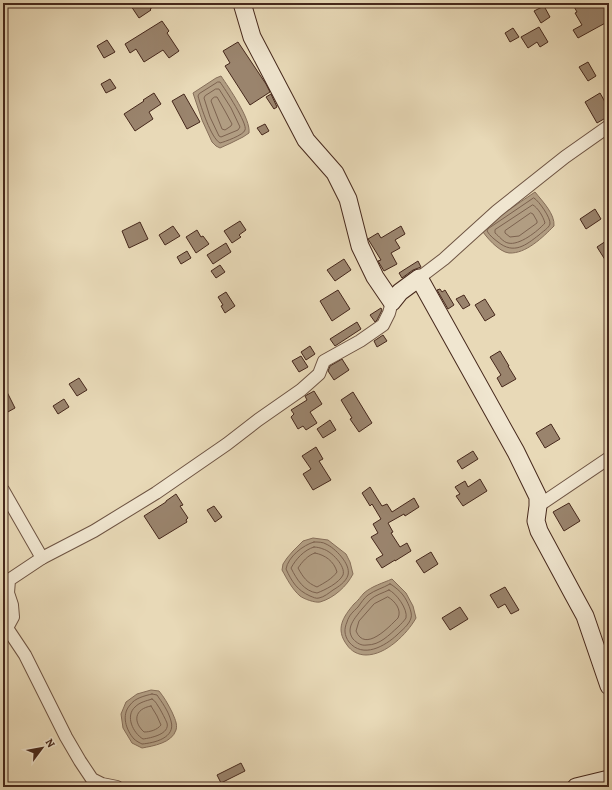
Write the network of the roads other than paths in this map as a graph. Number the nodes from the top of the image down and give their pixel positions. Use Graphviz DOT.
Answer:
graph roads {
  1 [pos="242,3"];
  2 [pos="609,126"];
  3 [pos="419,278"];
  4 [pos="392,302"];
  5 [pos="609,458"];
  6 [pos="3,490"];
  7 [pos="538,506"];
  8 [pos="42,558"];
  9 [pos="5,629"];
  10 [pos="609,686"];
  11 [pos="609,779"];
  12 [pos="117,787"];
  13 [pos="576,787"];
  1 -- 4 [label="street"];
  2 -- 3 [label="street"];
  3 -- 4 [label="street"];
  3 -- 7 [label="street"];
  4 -- 8 [label="street"];
  5 -- 7 [label="street"];
  6 -- 8 [label="street"];
  7 -- 10 [label="street"];
  8 -- 9 [label="street"];
  9 -- 12 [label="street"];
  11 -- 13 [label="street"];
}
